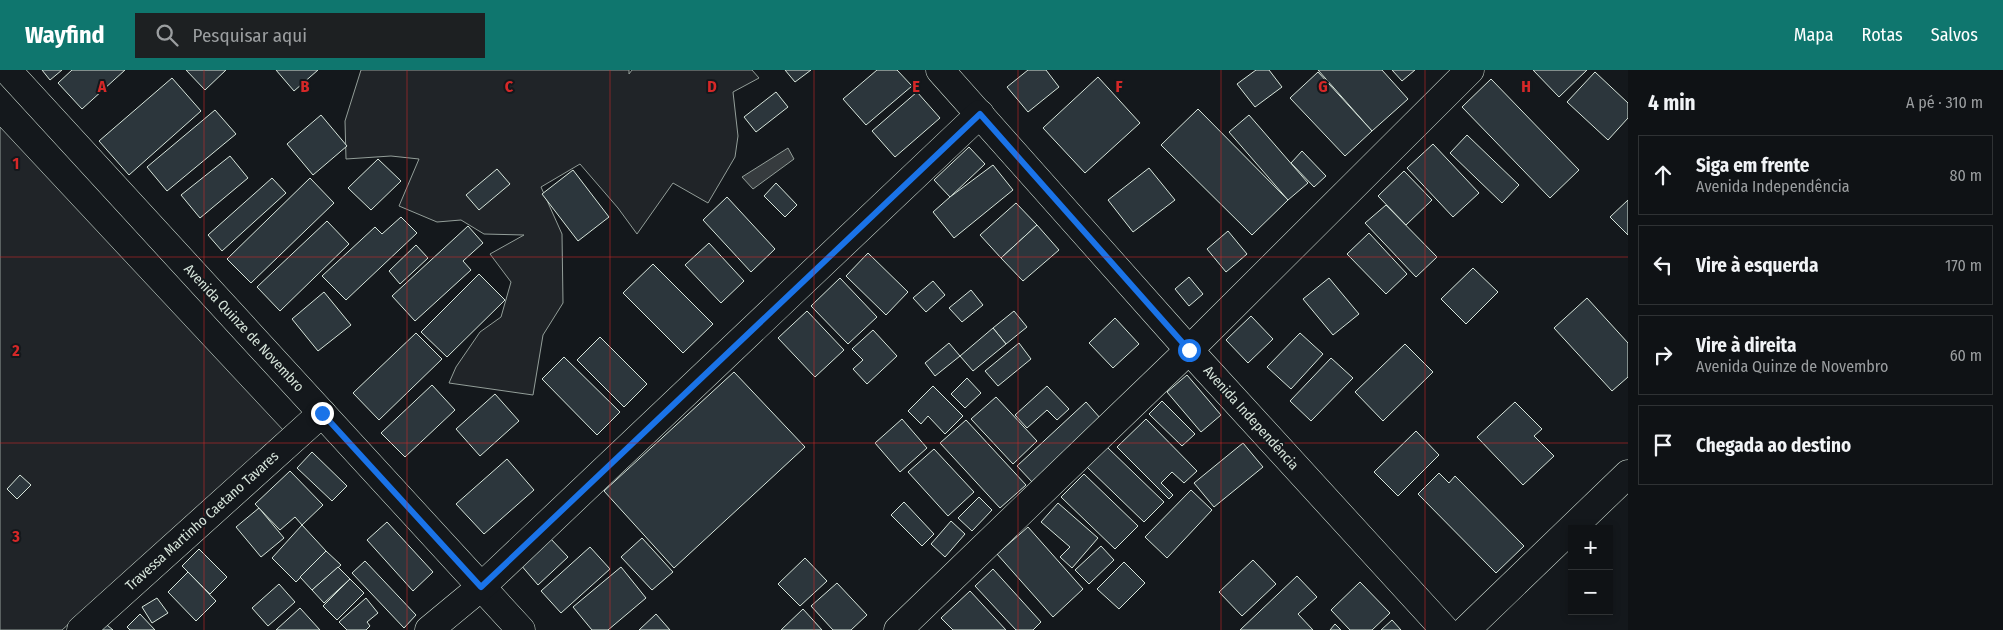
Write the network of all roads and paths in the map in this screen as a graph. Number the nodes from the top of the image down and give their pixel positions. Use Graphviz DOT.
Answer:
graph roads {
  1 [pos="7,70"];
  2 [pos="940,70"];
  3 [pos="1470,70"];
  4 [pos="980,114"];
  5 [pos="1189,350"];
  6 [pos="322,413"];
  7 [pos="1628,474"];
  8 [pos="481,587"];
  9 [pos="81,630"];
  10 [pos="429,630"];
  11 [pos="521,630"];
  12 [pos="898,630"];
  13 [pos="1445,630"];
  14 [pos="1466,630"];
  1 -- 6 [label="street, Avenida Quinze de Novembro"];
  2 -- 4 [label="street, Avenida Independência"];
  3 -- 5 [label="street"];
  4 -- 5 [label="street, Avenida Independência"];
  4 -- 8 [label="street"];
  5 -- 12 [label="street"];
  5 -- 13 [label="street, Avenida Independência"];
  6 -- 8 [label="street, Avenida Quinze de Novembro"];
  6 -- 9 [label="street, Travessa Martinho Caetano Tavares"];
  7 -- 14 [label="street"];
  8 -- 10 [label="street"];
  8 -- 11 [label="street, Avenida Quinze de Novembro"];
}
